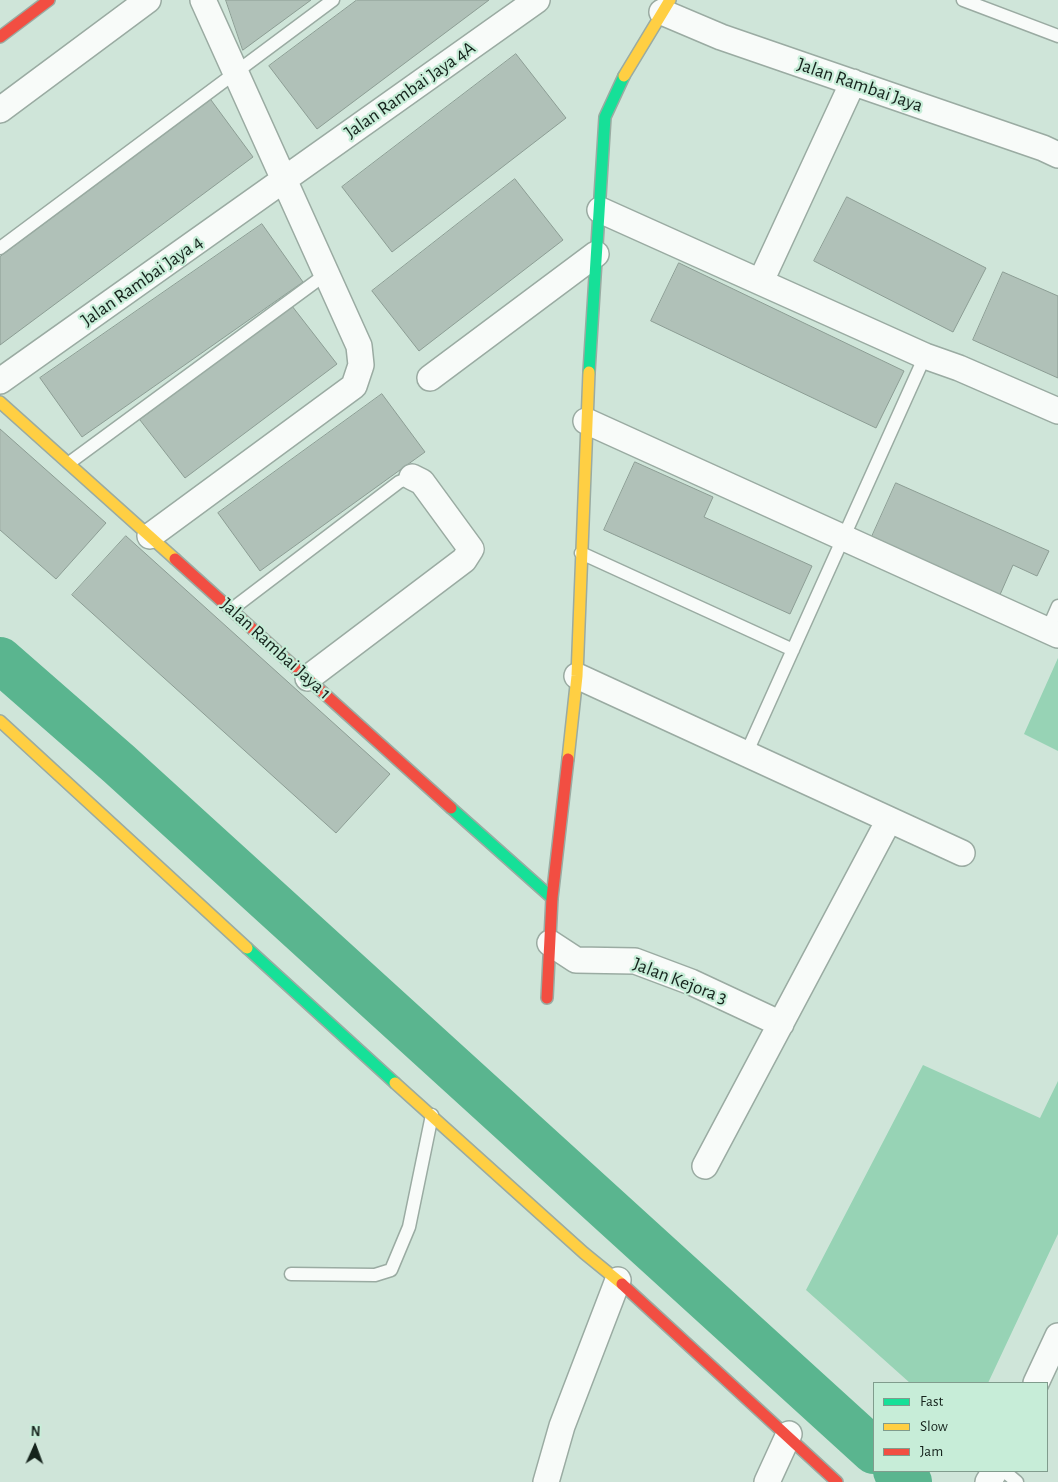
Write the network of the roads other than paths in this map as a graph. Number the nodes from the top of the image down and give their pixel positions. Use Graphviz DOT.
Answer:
graph roads {
  1 [pos="49,0"];
  2 [pos="148,0"];
  3 [pos="203,0"];
  4 [pos="333,0"];
  5 [pos="537,0"];
  6 [pos="963,0"];
  7 [pos="666,6"];
  8 [pos="1058,36"];
  9 [pos="0,37"];
  10 [pos="235,73"];
  11 [pos="853,82"];
  12 [pos="0,110"];
  13 [pos="1058,155"];
  14 [pos="283,180"];
  15 [pos="600,210"];
  16 [pos="0,248"];
  17 [pos="596,254"];
  18 [pos="326,274"];
  19 [pos="761,281"];
  20 [pos="925,356"];
  21 [pos="430,378"];
  22 [pos="0,382"];
  23 [pos="0,402"];
  24 [pos="1058,411"];
  25 [pos="586,421"];
  26 [pos="69,463"];
  27 [pos="412,476"];
  28 [pos="150,536"];
  29 [pos="843,538"];
  30 [pos="581,553"];
  31 [pos="1058,606"];
  32 [pos="232,609"];
  33 [pos="1052,633"];
  34 [pos="793,650"];
  35 [pos="576,676"];
  36 [pos="308,678"];
  37 [pos="0,721"];
  38 [pos="746,754"];
  39 [pos="889,820"];
  40 [pos="962,853"];
  41 [pos="552,898"];
  42 [pos="550,943"];
  43 [pos="547,998"];
  44 [pos="781,1024"];
  45 [pos="432,1115"];
  46 [pos="705,1166"];
  47 [pos="291,1274"];
  48 [pos="618,1280"];
  49 [pos="1057,1340"];
  50 [pos="1036,1382"];
  51 [pos="789,1434"];
  52 [pos="1005,1472"];
  53 [pos="546,1482"];
  54 [pos="767,1482"];
  55 [pos="837,1482"];
  56 [pos="1017,1482"];
  1 -- 9 [label="street"];
  2 -- 12 [label="street"];
  3 -- 10 [label="street"];
  4 -- 10 [label="lane"];
  5 -- 14 [label="street, Jalan Rambai Jaya 4A"];
  6 -- 8 [label="lane"];
  7 -- 11 [label="street, Jalan Rambai Jaya"];
  7 -- 15 [label="street"];
  10 -- 14 [label="street"];
  10 -- 16 [label="lane"];
  11 -- 13 [label="street, Jalan Rambai Jaya"];
  11 -- 19 [label="street"];
  14 -- 18 [label="street"];
  14 -- 22 [label="street, Jalan Rambai Jaya 4"];
  15 -- 17 [label="street"];
  15 -- 19 [label="street"];
  17 -- 21 [label="street"];
  17 -- 25 [label="street"];
  18 -- 26 [label="lane"];
  18 -- 28 [label="street"];
  19 -- 20 [label="street"];
  20 -- 24 [label="street"];
  20 -- 29 [label="lane"];
  23 -- 26 [label="street, Jalan Rambai Jaya 1"];
  25 -- 29 [label="street"];
  25 -- 30 [label="street"];
  26 -- 28 [label="street, Jalan Rambai Jaya 1"];
  27 -- 32 [label="lane"];
  27 -- 36 [label="street"];
  28 -- 32 [label="street, Jalan Rambai Jaya 1"];
  29 -- 33 [label="street"];
  29 -- 34 [label="lane"];
  30 -- 34 [label="lane"];
  30 -- 35 [label="street"];
  31 -- 33 [label="lane"];
  32 -- 36 [label="street, Jalan Rambai Jaya 1"];
  34 -- 38 [label="lane"];
  35 -- 38 [label="street"];
  35 -- 41 [label="street"];
  36 -- 41 [label="street, Jalan Rambai Jaya 1"];
  37 -- 45 [label="street"];
  38 -- 39 [label="street"];
  39 -- 40 [label="street"];
  39 -- 44 [label="street"];
  41 -- 42 [label="street"];
  42 -- 43 [label="street"];
  42 -- 44 [label="street, Jalan Kejora 3"];
  44 -- 46 [label="street"];
  45 -- 47 [label="lane"];
  45 -- 48 [label="street"];
  48 -- 51 [label="street"];
  48 -- 53 [label="street"];
  49 -- 50 [label="street"];
  51 -- 54 [label="street"];
  51 -- 55 [label="street"];
  52 -- 56 [label="lane"];
}
